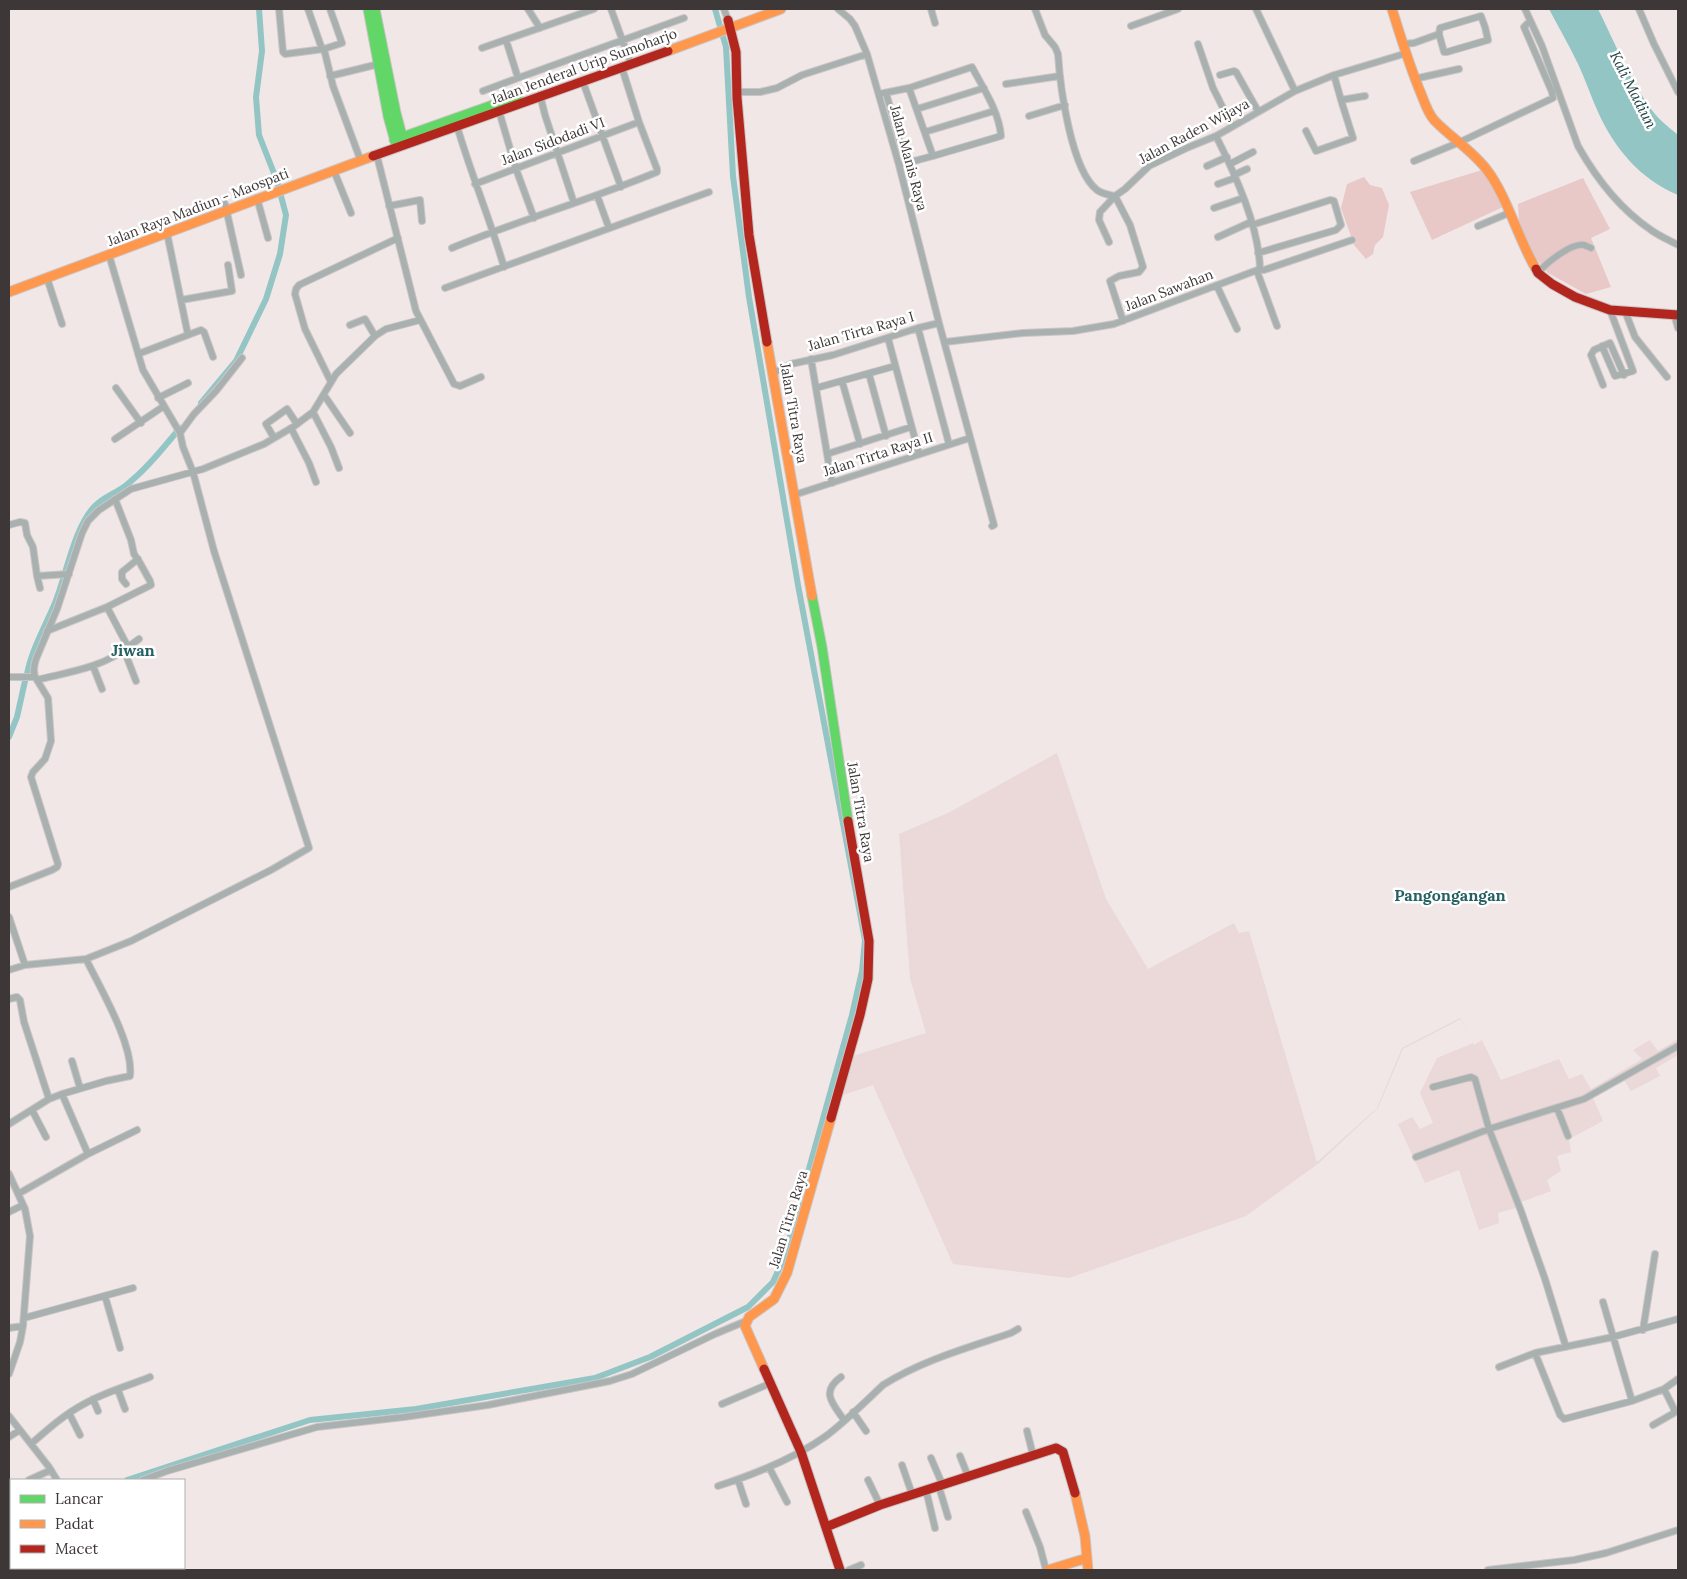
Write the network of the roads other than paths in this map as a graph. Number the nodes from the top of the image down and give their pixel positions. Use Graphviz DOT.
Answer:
graph roads {
  1 [pos="279,9"];
  2 [pos="308,9"];
  3 [pos="330,9"];
  4 [pos="368,9"];
  5 [pos="375,9"];
  6 [pos="528,9"];
  7 [pos="568,9"];
  8 [pos="594,9"];
  9 [pos="611,9"];
  10 [pos="724,9"];
  11 [pos="761,9"];
  12 [pos="781,9"];
  13 [pos="838,9"];
  14 [pos="931,9"];
  15 [pos="1035,9"];
  16 [pos="1178,9"];
  17 [pos="1256,9"];
  18 [pos="1392,9"];
  19 [pos="1525,9"];
  20 [pos="1639,9"];
  21 [pos="571,17"];
  22 [pos="684,18"];
  23 [pos="1530,21"];
  24 [pos="935,23"];
  25 [pos="726,25"];
  26 [pos="1131,26"];
  27 [pos="540,28"];
  28 [pos="1439,34"];
  29 [pos="506,40"];
  30 [pos="622,41"];
  31 [pos="1198,44"];
  32 [pos="482,48"];
  33 [pos="323,49"];
  34 [pos="1405,49"];
  35 [pos="868,54"];
  36 [pos="630,60"];
  37 [pos="379,64"];
  38 [pos="622,68"];
  39 [pos="1459,69"];
  40 [pos="1220,75"];
  41 [pos="1334,75"];
  42 [pos="330,76"];
  43 [pos="1060,76"];
  44 [pos="518,78"];
  45 [pos="1414,79"];
  46 [pos="583,82"];
  47 [pos="1006,84"];
  48 [pos="909,88"];
  49 [pos="984,88"];
  50 [pos="484,91"];
  51 [pos="1295,91"];
  52 [pos="737,92"];
  53 [pos="1678,92"];
  54 [pos="882,94"];
  55 [pos="540,96"];
  56 [pos="1365,96"];
  57 [pos="1341,100"];
  58 [pos="1065,105"];
  59 [pos="917,109"];
  60 [pos="499,111"];
  61 [pos="1258,111"];
  62 [pos="994,112"];
  63 [pos="1028,116"];
  64 [pos="639,122"];
  65 [pos="457,126"];
  66 [pos="1232,126"];
  67 [pos="1306,131"];
  68 [pos="925,132"];
  69 [pos="601,136"];
  70 [pos="1216,136"];
  71 [pos="399,142"];
  72 [pos="1460,142"];
  73 [pos="1253,152"];
  74 [pos="558,153"];
  75 [pos="360,156"];
  76 [pos="377,156"];
  77 [pos="933,156"];
  78 [pos="1226,157"];
  79 [pos="1414,161"];
  80 [pos="903,164"];
  81 [pos="1230,164"];
  82 [pos="1207,166"];
  83 [pos="516,169"];
  84 [pos="1247,169"];
  85 [pos="334,171"];
  86 [pos="1235,177"];
  87 [pos="475,184"];
  88 [pos="1218,184"];
  89 [pos="281,187"];
  90 [pos="621,187"];
  91 [pos="709,192"];
  92 [pos="597,195"];
  93 [pos="1115,196"];
  94 [pos="257,198"];
  95 [pos="1243,198"];
  96 [pos="574,203"];
  97 [pos="389,206"];
  98 [pos="226,207"];
  99 [pos="1214,208"];
  100 [pos="1509,212"];
  101 [pos="351,213"];
  102 [pos="534,218"];
  103 [pos="422,221"];
  104 [pos="1252,224"];
  105 [pos="1478,226"];
  106 [pos="609,228"];
  107 [pos="493,231"];
  108 [pos="167,233"];
  109 [pos="1218,237"];
  110 [pos="268,238"];
  111 [pos="398,238"];
  112 [pos="1352,240"];
  113 [pos="1109,242"];
  114 [pos="1678,244"];
  115 [pos="452,248"];
  116 [pos="1591,248"];
  117 [pos="1258,253"];
  118 [pos="109,255"];
  119 [pos="228,266"];
  120 [pos="504,267"];
  121 [pos="1258,270"];
  122 [pos="1538,273"];
  123 [pos="241,275"];
  124 [pos="47,278"];
  125 [pos="1217,286"];
  126 [pos="10,288"];
  127 [pos="445,288"];
  128 [pos="181,300"];
  129 [pos="1610,310"];
  130 [pos="1625,312"];
  131 [pos="1676,315"];
  132 [pos="420,320"];
  133 [pos="1123,321"];
  134 [pos="939,323"];
  135 [pos="62,324"];
  136 [pos="350,325"];
  137 [pos="1277,326"];
  138 [pos="918,328"];
  139 [pos="1678,328"];
  140 [pos="1237,329"];
  141 [pos="188,335"];
  142 [pos="375,336"];
  143 [pos="888,338"];
  144 [pos="1621,338"];
  145 [pos="945,342"];
  146 [pos="1610,343"];
  147 [pos="1602,346"];
  148 [pos="138,354"];
  149 [pos="1627,355"];
  150 [pos="213,356"];
  151 [pos="242,358"];
  152 [pos="1617,358"];
  153 [pos="811,359"];
  154 [pos="1608,362"];
  155 [pos="895,366"];
  156 [pos="773,373"];
  157 [pos="869,374"];
  158 [pos="1624,375"];
  159 [pos="1667,377"];
  160 [pos="481,378"];
  161 [pos="842,381"];
  162 [pos="330,382"];
  163 [pos="188,383"];
  164 [pos="1603,386"];
  165 [pos="116,388"];
  166 [pos="816,388"];
  167 [pos="324,395"];
  168 [pos="158,398"];
  169 [pos="164,406"];
  170 [pos="313,412"];
  171 [pos="141,423"];
  172 [pos="294,426"];
  173 [pos="911,427"];
  174 [pos="179,432"];
  175 [pos="350,434"];
  176 [pos="886,436"];
  177 [pos="115,438"];
  178 [pos="274,438"];
  179 [pos="970,438"];
  180 [pos="860,444"];
  181 [pos="949,444"];
  182 [pos="827,454"];
  183 [pos="919,454"];
  184 [pos="339,468"];
  185 [pos="193,472"];
  186 [pos="316,482"];
  187 [pos="832,483"];
  188 [pos="794,495"];
  189 [pos="115,499"];
  190 [pos="9,525"];
  191 [pos="992,526"];
  192 [pos="138,559"];
  193 [pos="69,574"];
  194 [pos="37,576"];
  195 [pos="126,584"];
  196 [pos="40,588"];
  197 [pos="107,607"];
  198 [pos="47,631"];
  199 [pos="140,639"];
  200 [pos="126,649"];
  201 [pos="93,666"];
  202 [pos="9,677"];
  203 [pos="36,678"];
  204 [pos="136,681"];
  205 [pos="102,689"];
  206 [pos="9,887"];
  207 [pos="9,917"];
  208 [pos="86,959"];
  209 [pos="26,965"];
  210 [pos="9,970"];
  211 [pos="9,999"];
  212 [pos="1678,1046"];
  213 [pos="72,1061"];
  214 [pos="1433,1087"];
  215 [pos="80,1088"];
  216 [pos="62,1094"];
  217 [pos="49,1100"];
  218 [pos="1558,1108"];
  219 [pos="32,1110"];
  220 [pos="9,1124"];
  221 [pos="1489,1129"];
  222 [pos="137,1130"];
  223 [pos="1568,1136"];
  224 [pos="46,1137"];
  225 [pos="88,1154"];
  226 [pos="1416,1157"];
  227 [pos="9,1174"];
  228 [pos="18,1194"];
  229 [pos="23,1205"];
  230 [pos="9,1212"];
  231 [pos="1655,1254"];
  232 [pos="133,1288"];
  233 [pos="105,1296"];
  234 [pos="1602,1302"];
  235 [pos="24,1318"];
  236 [pos="1678,1319"];
  237 [pos="746,1321"];
  238 [pos="23,1326"];
  239 [pos="9,1328"];
  240 [pos="1018,1329"];
  241 [pos="1643,1330"];
  242 [pos="1613,1337"];
  243 [pos="1566,1347"];
  244 [pos="120,1348"];
  245 [pos="1535,1353"];
  246 [pos="1498,1367"];
  247 [pos="9,1374"];
  248 [pos="150,1377"];
  249 [pos="841,1377"];
  250 [pos="1678,1379"];
  251 [pos="771,1383"];
  252 [pos="1664,1389"];
  253 [pos="118,1390"];
  254 [pos="93,1399"];
  255 [pos="1632,1401"];
  256 [pos="722,1404"];
  257 [pos="125,1409"];
  258 [pos="98,1411"];
  259 [pos="69,1412"];
  260 [pos="853,1412"];
  261 [pos="9,1416"];
  262 [pos="844,1420"];
  263 [pos="1653,1425"];
  264 [pos="20,1430"];
  265 [pos="866,1431"];
  266 [pos="1026,1431"];
  267 [pos="80,1435"];
  268 [pos="9,1437"];
  269 [pos="31,1444"];
  270 [pos="801,1452"];
  271 [pos="1033,1455"];
  272 [pos="960,1456"];
  273 [pos="931,1458"];
  274 [pos="902,1465"];
  275 [pos="770,1467"];
  276 [pos="51,1470"];
  277 [pos="968,1476"];
  278 [pos="30,1479"];
  279 [pos="56,1479"];
  280 [pos="147,1479"];
  281 [pos="738,1480"];
  282 [pos="868,1480"];
  283 [pos="718,1486"];
  284 [pos="941,1486"];
  285 [pos="926,1490"];
  286 [pos="912,1494"];
  287 [pos="787,1502"];
  288 [pos="746,1504"];
  289 [pos="880,1505"];
  290 [pos="1026,1512"];
  291 [pos="948,1517"];
  292 [pos="826,1527"];
  293 [pos="935,1528"];
  294 [pos="1678,1530"];
  295 [pos="1087,1558"];
  296 [pos="861,1565"];
  297 [pos="840,1570"];
  298 [pos="849,1570"];
  299 [pos="1047,1570"];
  300 [pos="1088,1570"];
  301 [pos="1488,1570"];
  1 -- 33 [label="street"];
  2 -- 33 [label="street"];
  3 -- 33 [label="street"];
  4 -- 37 [label="main road"];
  5 -- 71 [label="main road"];
  6 -- 27 [label="street"];
  7 -- 21 [label="street"];
  8 -- 21 [label="street"];
  9 -- 30 [label="street"];
  10 -- 25 [label="street"];
  11 -- 25 [label="main road, Jalan Jenderal Urip Sumoharjo"];
  12 -- 25 [label="main road, Jalan Jenderal Urip Sumoharjo"];
  13 -- 35 [label="street, Jalan Manis Raya"];
  14 -- 24 [label="street"];
  15 -- 43 [label="street"];
  16 -- 26 [label="street"];
  17 -- 51 [label="street"];
  18 -- 34 [label="main road"];
  19 -- 23 [label="street"];
  20 -- 53 [label="street"];
  21 -- 27 [label="street"];
  22 -- 30 [label="street"];
  23 -- 72 [label="street"];
  23 -- 114 [label="street"];
  25 -- 36 [label="main road, Jalan Jenderal Urip Sumoharjo"];
  25 -- 52 [label="main road, Jalan Titra Raya"];
  27 -- 29 [label="street"];
  28 -- 28 [label="street, Jalan Raden Wijaya"];
  28 -- 34 [label="street, Jalan Raden Wijaya"];
  29 -- 32 [label="street"];
  29 -- 44 [label="street"];
  30 -- 36 [label="street"];
  30 -- 44 [label="street"];
  31 -- 66 [label="street"];
  33 -- 42 [label="street"];
  34 -- 41 [label="street, Jalan Raden Wijaya"];
  34 -- 45 [label="main road"];
  35 -- 52 [label="street"];
  35 -- 54 [label="street, Jalan Manis Raya"];
  36 -- 38 [label="main road, Jalan Jenderal Urip Sumoharjo"];
  36 -- 71 [label="main road, Jalan Jenderal Urip Sumoharjo"];
  37 -- 42 [label="street"];
  37 -- 71 [label="main road"];
  38 -- 46 [label="main road, Jalan Jenderal Urip Sumoharjo"];
  38 -- 64 [label="street"];
  39 -- 45 [label="street"];
  40 -- 61 [label="street"];
  41 -- 51 [label="street, Jalan Raden Wijaya"];
  41 -- 57 [label="street"];
  42 -- 75 [label="street"];
  43 -- 47 [label="street"];
  43 -- 58 [label="street"];
  44 -- 50 [label="street"];
  45 -- 72 [label="main road"];
  46 -- 55 [label="main road, Jalan Jenderal Urip Sumoharjo"];
  46 -- 69 [label="street"];
  48 -- 49 [label="street"];
  48 -- 54 [label="street"];
  48 -- 59 [label="street"];
  49 -- 59 [label="street"];
  49 -- 62 [label="street"];
  51 -- 61 [label="street, Jalan Raden Wijaya"];
  52 -- 156 [label="main road, Jalan Titra Raya"];
  54 -- 80 [label="street, Jalan Manis Raya"];
  55 -- 60 [label="main road, Jalan Jenderal Urip Sumoharjo"];
  55 -- 74 [label="street"];
  56 -- 57 [label="street"];
  57 -- 67 [label="street"];
  58 -- 63 [label="street"];
  58 -- 93 [label="street"];
  59 -- 68 [label="street"];
  60 -- 65 [label="main road, Jalan Jenderal Urip Sumoharjo"];
  60 -- 83 [label="street"];
  61 -- 66 [label="street, Jalan Raden Wijaya"];
  62 -- 68 [label="street"];
  62 -- 77 [label="street"];
  64 -- 69 [label="street, Jalan Sidodadi VI"];
  64 -- 90 [label="street"];
  65 -- 71 [label="main road, Jalan Jenderal Urip Sumoharjo"];
  65 -- 87 [label="street"];
  66 -- 70 [label="street, Jalan Raden Wijaya"];
  68 -- 77 [label="street"];
  69 -- 74 [label="street, Jalan Sidodadi VI"];
  69 -- 90 [label="street"];
  70 -- 78 [label="street"];
  70 -- 93 [label="street, Jalan Raden Wijaya"];
  71 -- 75 [label="main road, Jalan Raya Madiun - Maospati"];
  71 -- 76 [label="main road, Jalan Raya Madiun - Maospati"];
  72 -- 79 [label="street"];
  72 -- 100 [label="main road"];
  73 -- 81 [label="street"];
  74 -- 83 [label="street, Jalan Sidodadi VI"];
  74 -- 96 [label="street"];
  75 -- 89 [label="main road, Jalan Raya Madiun - Maospati"];
  76 -- 85 [label="main road, Jalan Raya Madiun - Maospati"];
  76 -- 97 [label="street"];
  77 -- 80 [label="street"];
  78 -- 81 [label="street"];
  78 -- 82 [label="street"];
  80 -- 134 [label="street, Jalan Manis Raya"];
  81 -- 86 [label="street"];
  83 -- 87 [label="street, Jalan Sidodadi VI"];
  83 -- 102 [label="street"];
  84 -- 86 [label="street"];
  85 -- 89 [label="main road, Jalan Raya Madiun - Maospati"];
  85 -- 101 [label="street"];
  86 -- 88 [label="street"];
  86 -- 95 [label="street"];
  87 -- 107 [label="street"];
  89 -- 94 [label="main road, Jalan Raya Madiun - Maospati"];
  89 -- 98 [label="main road, Jalan Raya Madiun - Maospati"];
  90 -- 92 [label="street"];
  91 -- 106 [label="street"];
  92 -- 96 [label="street"];
  92 -- 106 [label="street"];
  93 -- 113 [label="street, Jalan Raden Wijaya"];
  93 -- 133 [label="street"];
  94 -- 98 [label="main road, Jalan Raya Madiun - Maospati"];
  94 -- 110 [label="street"];
  95 -- 99 [label="street"];
  95 -- 104 [label="street"];
  96 -- 102 [label="street"];
  97 -- 103 [label="street"];
  97 -- 111 [label="street"];
  98 -- 108 [label="main road, Jalan Raya Madiun - Maospati"];
  98 -- 123 [label="street"];
  98 -- 126 [label="main road, Jalan Raya Madiun - Maospati"];
  100 -- 105 [label="street"];
  100 -- 122 [label="main road"];
  102 -- 107 [label="street"];
  104 -- 109 [label="street"];
  104 -- 117 [label="street"];
  104 -- 117 [label="street"];
  106 -- 120 [label="street"];
  107 -- 115 [label="street"];
  107 -- 120 [label="street"];
  108 -- 118 [label="main road, Jalan Raya Madiun - Maospati"];
  108 -- 128 [label="street"];
  111 -- 132 [label="street"];
  111 -- 162 [label="street"];
  112 -- 121 [label="street, Jalan Sawahan"];
  116 -- 122 [label="street"];
  117 -- 121 [label="street"];
  118 -- 124 [label="main road, Jalan Raya Madiun - Maospati"];
  118 -- 148 [label="street"];
  119 -- 128 [label="street"];
  120 -- 127 [label="street"];
  121 -- 125 [label="street, Jalan Sawahan"];
  121 -- 137 [label="street"];
  122 -- 129 [label="main road"];
  124 -- 126 [label="main road, Jalan Raya Madiun - Maospati"];
  124 -- 135 [label="street"];
  125 -- 133 [label="street, Jalan Sawahan"];
  125 -- 140 [label="street"];
  128 -- 141 [label="street"];
  129 -- 130 [label="main road"];
  129 -- 144 [label="street"];
  130 -- 131 [label="main road"];
  130 -- 159 [label="street"];
  131 -- 139 [label="street"];
  132 -- 142 [label="street"];
  132 -- 160 [label="street"];
  133 -- 145 [label="street, Jalan Sawahan"];
  134 -- 138 [label="street, Jalan Tirta Raya I"];
  134 -- 145 [label="street"];
  136 -- 142 [label="street"];
  138 -- 143 [label="street, Jalan Tirta Raya I"];
  138 -- 181 [label="street"];
  141 -- 148 [label="street"];
  141 -- 150 [label="street"];
  142 -- 162 [label="street"];
  143 -- 153 [label="street, Jalan Tirta Raya I"];
  143 -- 155 [label="street"];
  144 -- 146 [label="street"];
  144 -- 149 [label="street"];
  145 -- 179 [label="street"];
  146 -- 147 [label="street"];
  146 -- 152 [label="street"];
  147 -- 154 [label="street"];
  147 -- 164 [label="street"];
  148 -- 168 [label="street"];
  149 -- 152 [label="street"];
  149 -- 158 [label="street"];
  151 -- 174 [label="street"];
  152 -- 154 [label="street"];
  152 -- 158 [label="street"];
  153 -- 156 [label="street, Jalan Tirta Raya I"];
  153 -- 166 [label="street"];
  154 -- 158 [label="street"];
  155 -- 157 [label="street"];
  155 -- 173 [label="street"];
  156 -- 188 [label="main road, Jalan Titra Raya"];
  157 -- 161 [label="street"];
  157 -- 176 [label="street"];
  161 -- 166 [label="street"];
  161 -- 180 [label="street"];
  162 -- 167 [label="street"];
  163 -- 168 [label="street"];
  165 -- 171 [label="street"];
  166 -- 182 [label="street"];
  167 -- 170 [label="street"];
  167 -- 175 [label="street"];
  168 -- 169 [label="street"];
  169 -- 171 [label="street"];
  169 -- 174 [label="street"];
  170 -- 172 [label="street"];
  170 -- 184 [label="street"];
  171 -- 177 [label="street"];
  172 -- 178 [label="street"];
  172 -- 178 [label="street"];
  172 -- 186 [label="street"];
  173 -- 176 [label="street"];
  173 -- 183 [label="street"];
  174 -- 185 [label="street"];
  176 -- 180 [label="street"];
  178 -- 185 [label="street"];
  179 -- 181 [label="street, Jalan Tirta Raya II"];
  179 -- 191 [label="street"];
  180 -- 182 [label="street"];
  181 -- 183 [label="street, Jalan Tirta Raya II"];
  182 -- 187 [label="street"];
  183 -- 187 [label="street, Jalan Tirta Raya II"];
  185 -- 189 [label="street"];
  185 -- 208 [label="street"];
  187 -- 188 [label="street, Jalan Tirta Raya II"];
  188 -- 237 [label="main road, Jalan Titra Raya"];
  189 -- 192 [label="street"];
  189 -- 193 [label="street"];
  190 -- 194 [label="street"];
  192 -- 195 [label="street"];
  192 -- 197 [label="street"];
  193 -- 194 [label="street"];
  193 -- 198 [label="street"];
  194 -- 196 [label="street"];
  197 -- 198 [label="street"];
  197 -- 200 [label="street"];
  198 -- 203 [label="street"];
  199 -- 200 [label="street"];
  200 -- 201 [label="street"];
  200 -- 204 [label="street"];
  201 -- 203 [label="street"];
  201 -- 205 [label="street"];
  202 -- 203 [label="street"];
  203 -- 206 [label="street"];
  207 -- 209 [label="street"];
  208 -- 209 [label="street"];
  208 -- 215 [label="street"];
  209 -- 210 [label="street"];
  211 -- 217 [label="street"];
  212 -- 218 [label="street"];
  213 -- 215 [label="street"];
  214 -- 221 [label="street"];
  215 -- 216 [label="street"];
  216 -- 217 [label="street"];
  216 -- 225 [label="street"];
  217 -- 219 [label="street"];
  218 -- 221 [label="street"];
  218 -- 223 [label="street"];
  219 -- 220 [label="street"];
  219 -- 224 [label="street"];
  221 -- 226 [label="street"];
  221 -- 243 [label="street"];
  222 -- 225 [label="street"];
  225 -- 228 [label="street"];
  227 -- 228 [label="street"];
  228 -- 229 [label="street"];
  229 -- 230 [label="street"];
  229 -- 235 [label="street"];
  231 -- 241 [label="street"];
  232 -- 233 [label="street"];
  233 -- 235 [label="street"];
  233 -- 244 [label="street"];
  234 -- 242 [label="street"];
  235 -- 238 [label="street"];
  236 -- 241 [label="street"];
  237 -- 251 [label="main road"];
  237 -- 280 [label="street"];
  238 -- 239 [label="street"];
  238 -- 247 [label="street"];
  240 -- 260 [label="street"];
  241 -- 242 [label="street"];
  242 -- 243 [label="street"];
  242 -- 255 [label="street"];
  243 -- 245 [label="street"];
  245 -- 246 [label="street"];
  245 -- 255 [label="street"];
  248 -- 253 [label="street"];
  249 -- 262 [label="street"];
  250 -- 252 [label="street"];
  251 -- 256 [label="street"];
  251 -- 270 [label="main road"];
  252 -- 255 [label="street"];
  252 -- 263 [label="street"];
  253 -- 254 [label="street"];
  253 -- 257 [label="street"];
  254 -- 258 [label="street"];
  254 -- 259 [label="street"];
  259 -- 267 [label="street"];
  259 -- 269 [label="street"];
  260 -- 262 [label="street"];
  260 -- 265 [label="street"];
  261 -- 264 [label="street"];
  262 -- 270 [label="street"];
  264 -- 268 [label="street"];
  264 -- 269 [label="street"];
  266 -- 271 [label="street"];
  269 -- 276 [label="street"];
  270 -- 275 [label="street"];
  270 -- 292 [label="main road"];
  271 -- 277 [label="main road"];
  271 -- 295 [label="main road"];
  272 -- 277 [label="street"];
  273 -- 284 [label="street"];
  274 -- 286 [label="street"];
  275 -- 281 [label="street"];
  275 -- 287 [label="street"];
  276 -- 278 [label="street"];
  276 -- 279 [label="street"];
  277 -- 284 [label="main road"];
  281 -- 283 [label="street"];
  281 -- 288 [label="street"];
  282 -- 289 [label="street"];
  284 -- 285 [label="main road"];
  284 -- 291 [label="street"];
  285 -- 286 [label="main road"];
  285 -- 293 [label="street"];
  286 -- 289 [label="main road"];
  289 -- 292 [label="main road"];
  290 -- 299 [label="street"];
  292 -- 297 [label="main road"];
  294 -- 301 [label="street"];
  295 -- 299 [label="main road"];
  295 -- 300 [label="main road"];
  296 -- 298 [label="street"];
}
